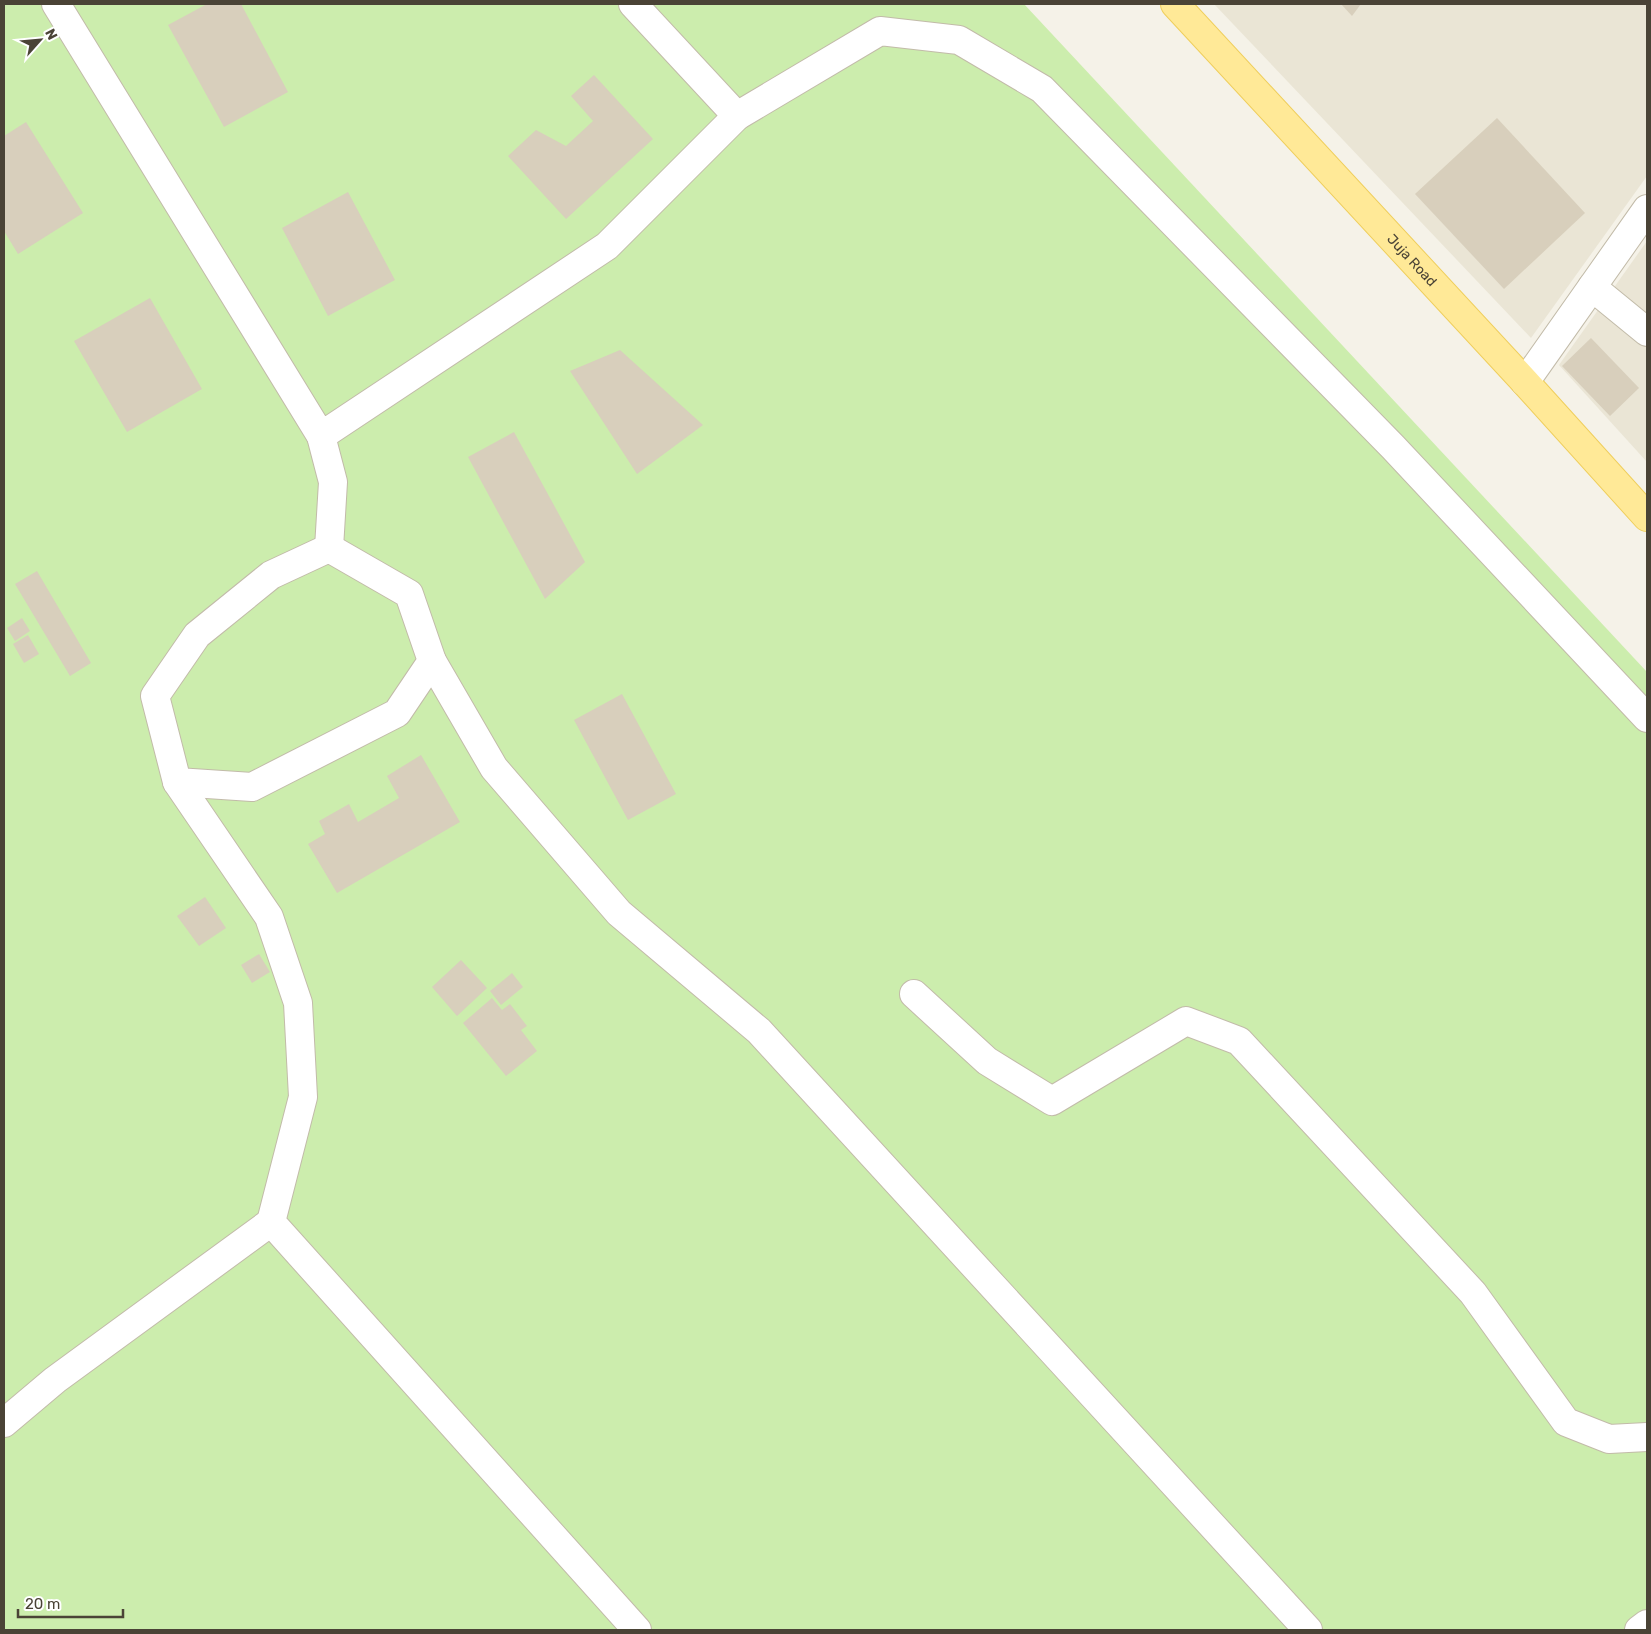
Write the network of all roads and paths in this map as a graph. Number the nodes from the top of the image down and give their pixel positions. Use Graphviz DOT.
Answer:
graph roads {
  1 [pos="56,4"];
  2 [pos="633,4"];
  3 [pos="1175,4"];
  4 [pos="737,116"];
  5 [pos="1647,209"];
  6 [pos="1592,287"];
  7 [pos="1647,332"];
  8 [pos="1525,382"];
  9 [pos="321,436"];
  10 [pos="1647,517"];
  11 [pos="329,548"];
  12 [pos="432,661"];
  13 [pos="1647,718"];
  14 [pos="177,782"];
  15 [pos="914,994"];
  16 [pos="271,1222"];
  17 [pos="4,1423"];
  18 [pos="1647,1437"];
  19 [pos="1647,1624"];
  20 [pos="637,1630"];
  21 [pos="1308,1630"];
  22 [pos="1639,1630"];
  1 -- 9 [label="street"];
  2 -- 4 [label="street"];
  3 -- 8 [label="main road, Juja Road"];
  4 -- 9 [label="street"];
  4 -- 13 [label="street"];
  5 -- 6 [label="street"];
  6 -- 7 [label="street"];
  6 -- 8 [label="street"];
  8 -- 10 [label="main road, Juja Road"];
  9 -- 11 [label="street"];
  11 -- 12 [label="street"];
  11 -- 14 [label="street"];
  12 -- 14 [label="street"];
  12 -- 21 [label="street"];
  14 -- 16 [label="street"];
  15 -- 18 [label="street"];
  16 -- 17 [label="street"];
  16 -- 20 [label="street"];
  19 -- 22 [label="street"];
}
